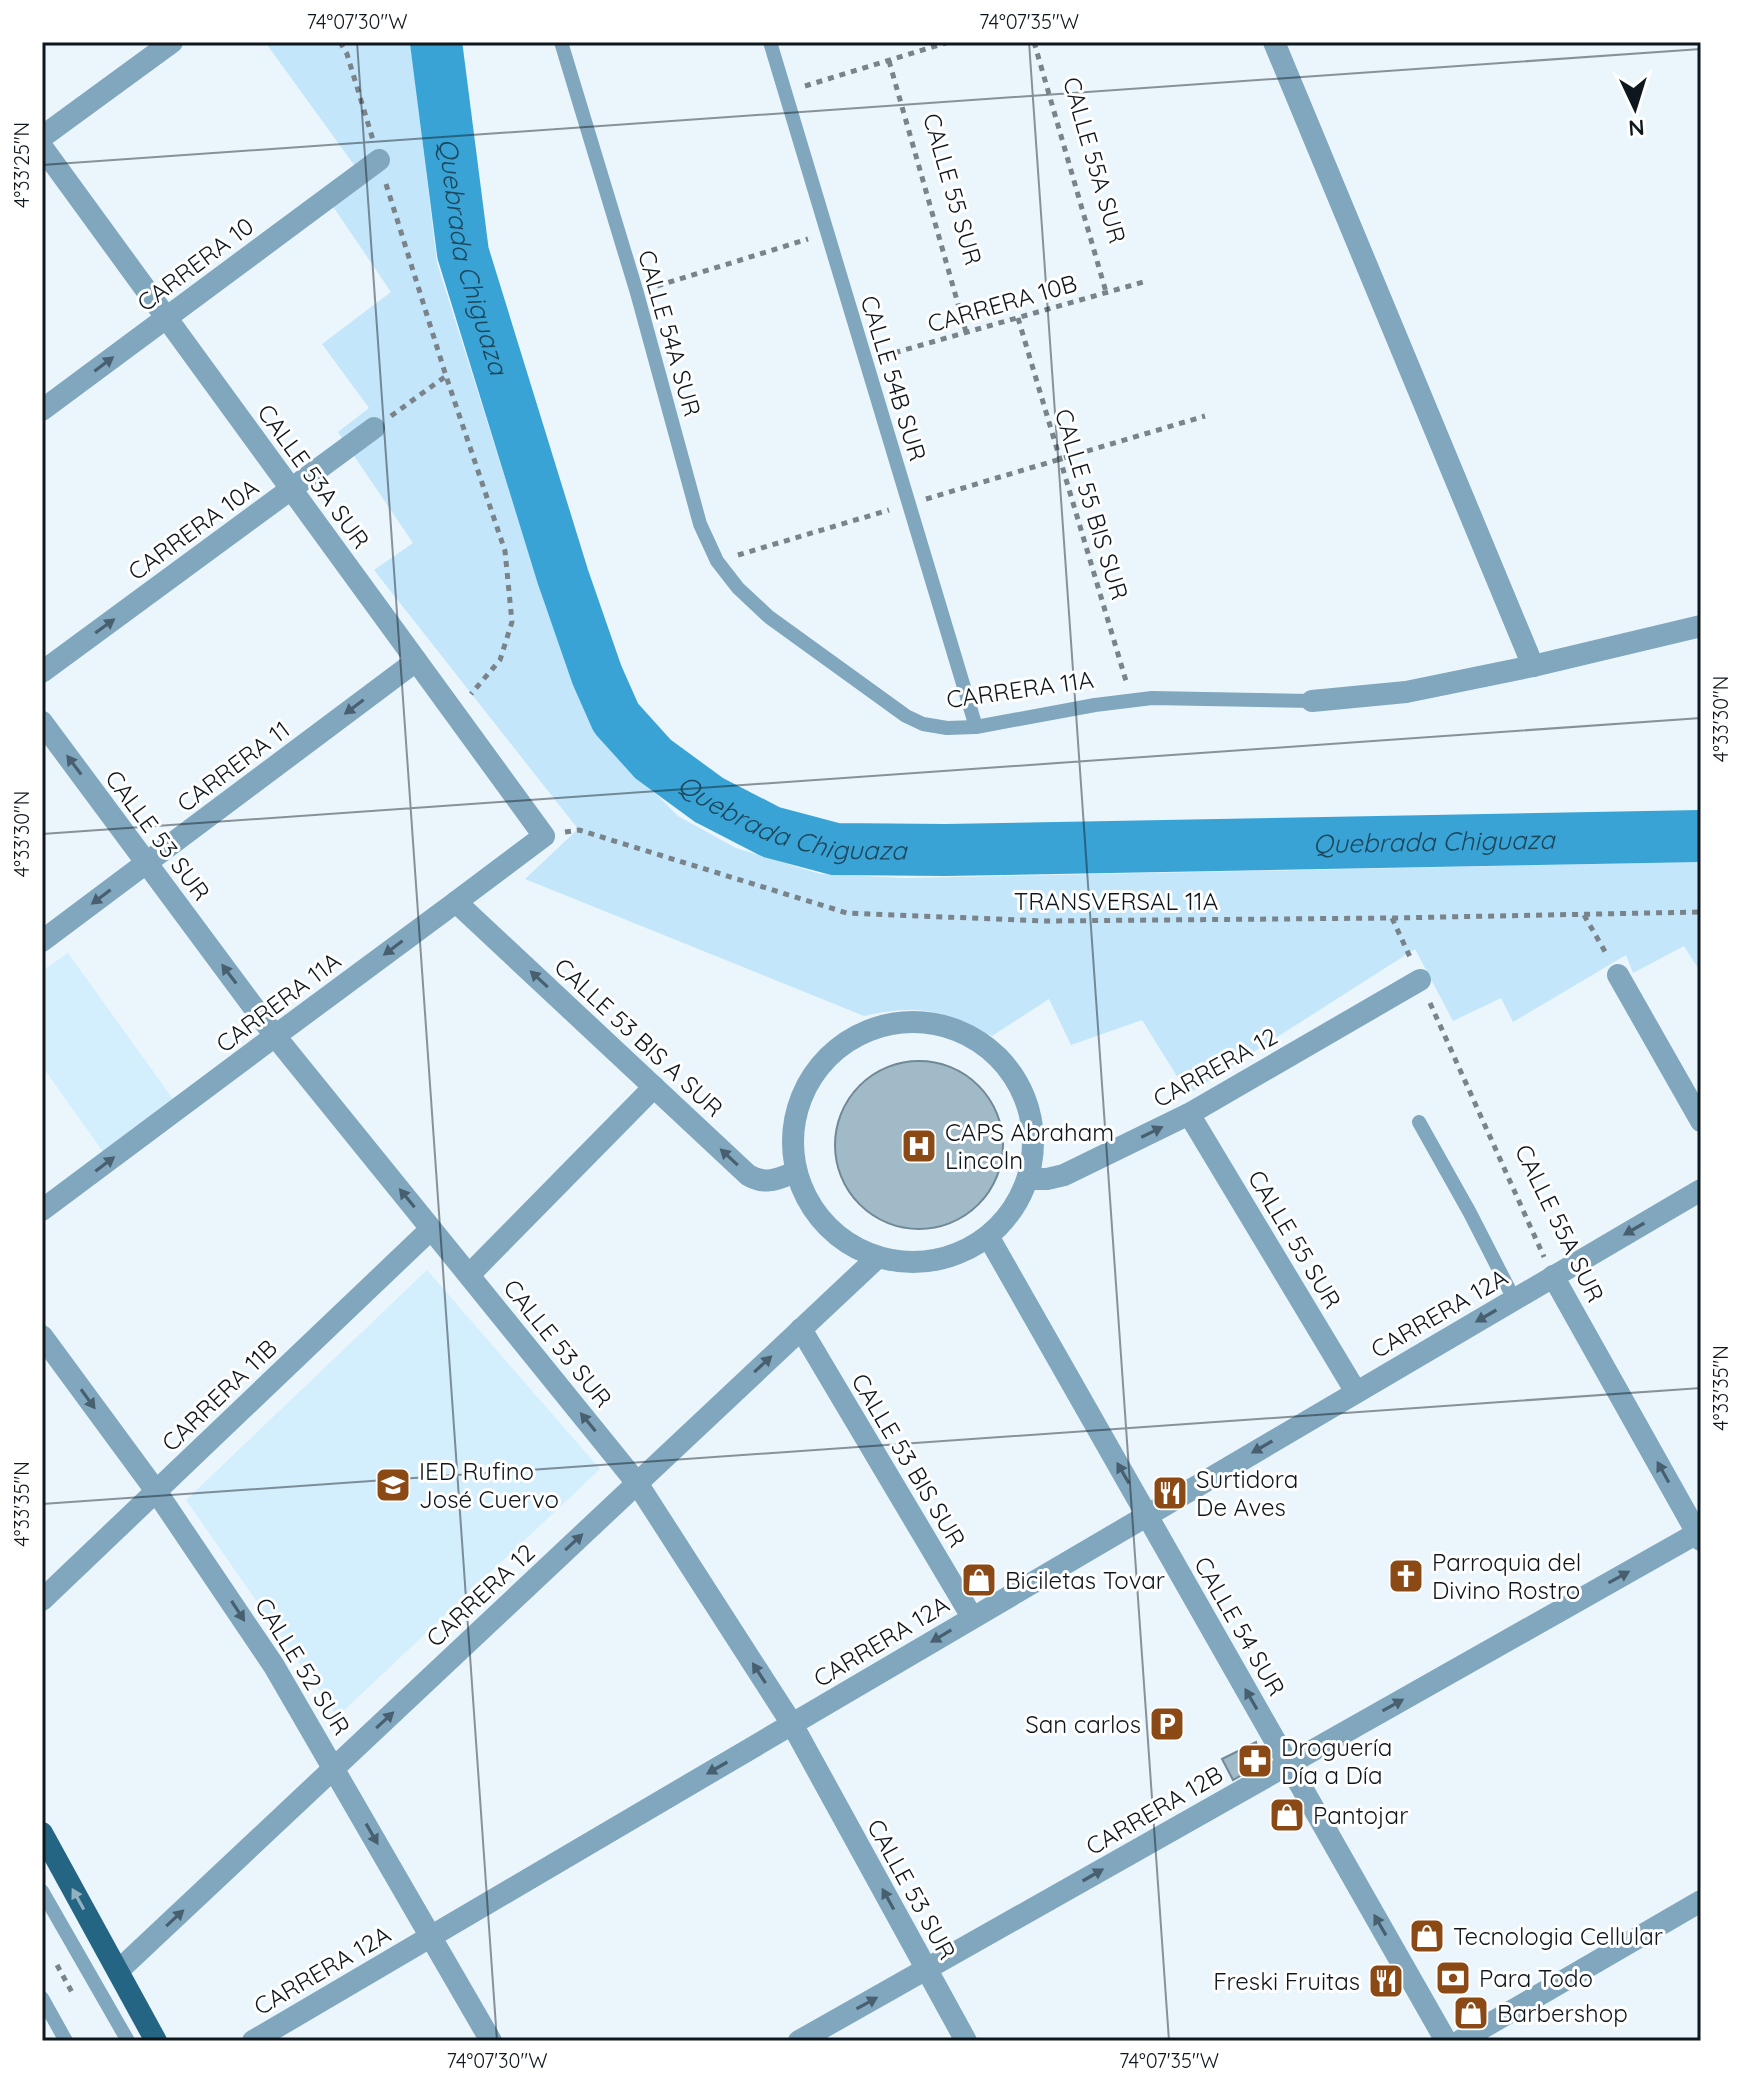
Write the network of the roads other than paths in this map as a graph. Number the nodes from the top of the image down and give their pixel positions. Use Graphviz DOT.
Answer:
graph roads {
  1 [pos="172,42"];
  2 [pos="561,42"];
  3 [pos="770,42"];
  4 [pos="1274,42"];
  5 [pos="42,137"];
  6 [pos="42,147"];
  7 [pos="379,160"];
  8 [pos="166,317"];
  9 [pos="42,410"];
  10 [pos="374,428"];
  11 [pos="292,489"];
  12 [pos="769,617"];
  13 [pos="1701,626"];
  14 [pos="416,661"];
  15 [pos="1533,666"];
  16 [pos="42,672"];
  17 [pos="1312,701"];
  18 [pos="42,722"];
  19 [pos="976,727"];
  20 [pos="544,836"];
  21 [pos="146,863"];
  22 [pos="456,902"];
  23 [pos="42,941"];
  24 [pos="1618,975"];
  25 [pos="1420,980"];
  26 [pos="275,1036"];
  27 [pos="654,1087"];
  28 [pos="1189,1114"];
  29 [pos="1701,1121"];
  30 [pos="1419,1122"];
  31 [pos="796,1172"];
  32 [pos="1028,1179"];
  33 [pos="1701,1190"];
  34 [pos="42,1210"];
  35 [pos="431,1229"];
  36 [pos="988,1236"];
  37 [pos="878,1257"];
  38 [pos="469,1275"];
  39 [pos="1553,1276"];
  40 [pos="1514,1299"];
  41 [pos="801,1329"];
  42 [pos="42,1336"];
  43 [pos="1356,1392"];
  44 [pos="637,1483"];
  45 [pos="156,1491"];
  46 [pos="1147,1515"];
  47 [pos="1700,1535"];
  48 [pos="42,1600"];
  49 [pos="972,1617"];
  50 [pos="792,1724"];
  51 [pos="1288,1764"];
  52 [pos="335,1768"];
  53 [pos="42,1833"];
  54 [pos="42,1891"];
  55 [pos="1701,1901"];
  56 [pos="431,1936"];
  57 [pos="926,1969"];
  58 [pos="118,1971"];
  59 [pos="42,1998"];
  60 [pos="66,2041"];
  61 [pos="128,2041"];
  62 [pos="156,2041"];
  63 [pos="253,2041"];
  64 [pos="491,2041"];
  65 [pos="799,2041"];
  66 [pos="966,2041"];
  67 [pos="1446,2041"];
  68 [pos="1460,2041"];
  1 -- 5 [label="street"];
  2 -- 12 [label="lane, CALLE 54A SUR"];
  3 -- 19 [label="lane, CALLE 54B SUR"];
  4 -- 15 [label="street"];
  6 -- 8 [label="street, CALLE 53A SUR"];
  7 -- 8 [label="street, CARRERA 10"];
  9 -- 8 [label="street, CARRERA 10, one-way"];
  8 -- 11 [label="street, CALLE 53A SUR"];
  10 -- 11 [label="street, CARRERA 10A"];
  11 -- 14 [label="street, CALLE 53A SUR"];
  16 -- 11 [label="street, CARRERA 10A, one-way"];
  12 -- 19 [label="lane, CARRERA 11A"];
  13 -- 15 [label="street"];
  14 -- 20 [label="street, CALLE 53A SUR"];
  14 -- 21 [label="street, CARRERA 11, one-way"];
  15 -- 17 [label="street"];
  17 -- 19 [label="lane, CARRERA 11A"];
  21 -- 18 [label="street, CALLE 53 SUR, one-way"];
  20 -- 22 [label="street, CARRERA 11A"];
  21 -- 23 [label="street, CARRERA 11, one-way"];
  26 -- 21 [label="street, CALLE 53 SUR, one-way"];
  22 -- 26 [label="street, CARRERA 11A, one-way"];
  27 -- 22 [label="street, CALLE 53 BIS A SUR, one-way"];
  24 -- 29 [label="street"];
  25 -- 28 [label="street, CARRERA 12"];
  34 -- 26 [label="street, CARRERA 11A, one-way"];
  35 -- 26 [label="street, CALLE 53 SUR, one-way"];
  31 -- 27 [label="street, CALLE 53 BIS A SUR, one-way"];
  27 -- 38 [label="street"];
  32 -- 28 [label="street, CARRERA 12, one-way"];
  28 -- 43 [label="street, CALLE 55 SUR"];
  30 -- 40 [label="lane"];
  31 -- 32 [label="street"];
  31 -- 37 [label="street"];
  32 -- 36 [label="street"];
  33 -- 39 [label="street, CARRERA 12A, one-way"];
  35 -- 38 [label="street, CALLE 53 SUR"];
  35 -- 45 [label="street, CARRERA 11B"];
  36 -- 37 [label="street"];
  46 -- 36 [label="street, CALLE 54 SUR, one-way"];
  37 -- 41 [label="street, CARRERA 12"];
  44 -- 38 [label="street, CALLE 53 SUR, one-way"];
  39 -- 40 [label="street, CARRERA 12A"];
  47 -- 39 [label="street, CALLE 55A SUR, one-way"];
  40 -- 43 [label="street, CARRERA 12A, one-way"];
  44 -- 41 [label="street, CARRERA 12, one-way"];
  41 -- 49 [label="street, CALLE 53 BIS SUR"];
  42 -- 45 [label="street, CALLE 52 SUR, one-way"];
  43 -- 46 [label="street, CARRERA 12A, one-way"];
  50 -- 44 [label="street, CALLE 53 SUR, one-way"];
  52 -- 44 [label="street, CARRERA 12, one-way"];
  45 -- 48 [label="street, CARRERA 11B"];
  45 -- 52 [label="street, CALLE 52 SUR, one-way"];
  46 -- 49 [label="street, CARRERA 12A"];
  51 -- 46 [label="street, CALLE 54 SUR, one-way"];
  51 -- 47 [label="street, CARRERA 12B, one-way"];
  49 -- 50 [label="street, CARRERA 12A, one-way"];
  50 -- 56 [label="street, CARRERA 12A, one-way"];
  57 -- 50 [label="street, CALLE 53 SUR, one-way"];
  57 -- 51 [label="street, CARRERA 12B, one-way"];
  67 -- 51 [label="street, CALLE 54 SUR, one-way"];
  52 -- 56 [label="street, CALLE 52 SUR, one-way"];
  58 -- 52 [label="street, CARRERA 12, one-way"];
  58 -- 53 [label="main road, one-way"];
  54 -- 61 [label="lane"];
  55 -- 68 [label="street"];
  56 -- 63 [label="street, CARRERA 12A"];
  56 -- 64 [label="street, CALLE 52 SUR"];
  65 -- 57 [label="street, CARRERA 12B, one-way"];
  57 -- 66 [label="street, CALLE 53 SUR"];
  58 -- 62 [label="main road"];
  59 -- 60 [label="lane"];
}
